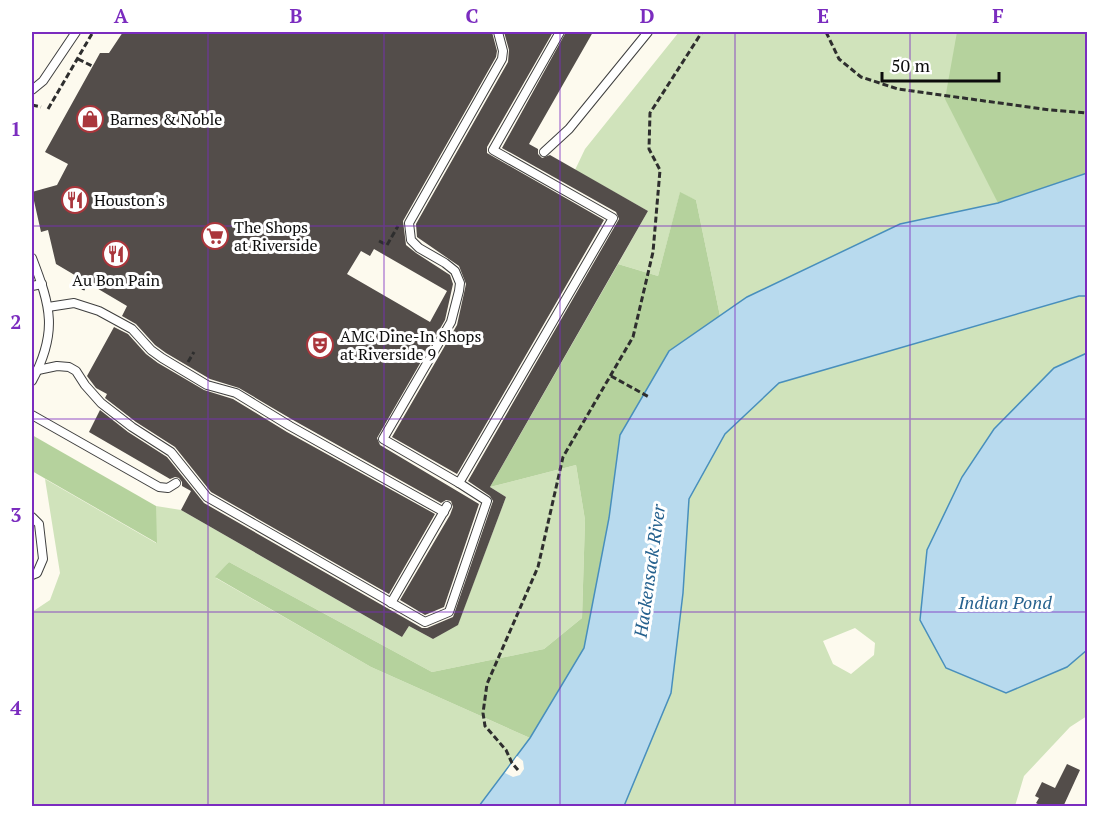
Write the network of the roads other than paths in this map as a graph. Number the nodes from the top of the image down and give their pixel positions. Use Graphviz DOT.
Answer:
graph roads {
  1 [pos="76,32"];
  2 [pos="498,32"];
  3 [pos="560,32"];
  4 [pos="648,32"];
  5 [pos="32,90"];
  6 [pos="544,152"];
  7 [pos="32,258"];
  8 [pos="42,284"];
  9 [pos="32,286"];
  10 [pos="48,307"];
  11 [pos="38,369"];
  12 [pos="32,381"];
  13 [pos="32,415"];
  14 [pos="176,483"];
  15 [pos="459,483"];
  16 [pos="32,518"];
  17 [pos="32,575"];
  18 [pos="391,603"];
  1 -- 5 [label="lane"];
  2 -- 15 [label="lane"];
  3 -- 15 [label="lane"];
  4 -- 6 [label="lane"];
  7 -- 8 [label="lane"];
  8 -- 9 [label="lane"];
  8 -- 10 [label="lane"];
  10 -- 11 [label="lane"];
  10 -- 18 [label="lane"];
  11 -- 12 [label="lane"];
  11 -- 18 [label="lane"];
  13 -- 14 [label="lane"];
  15 -- 18 [label="lane"];
  16 -- 17 [label="lane"];
}
